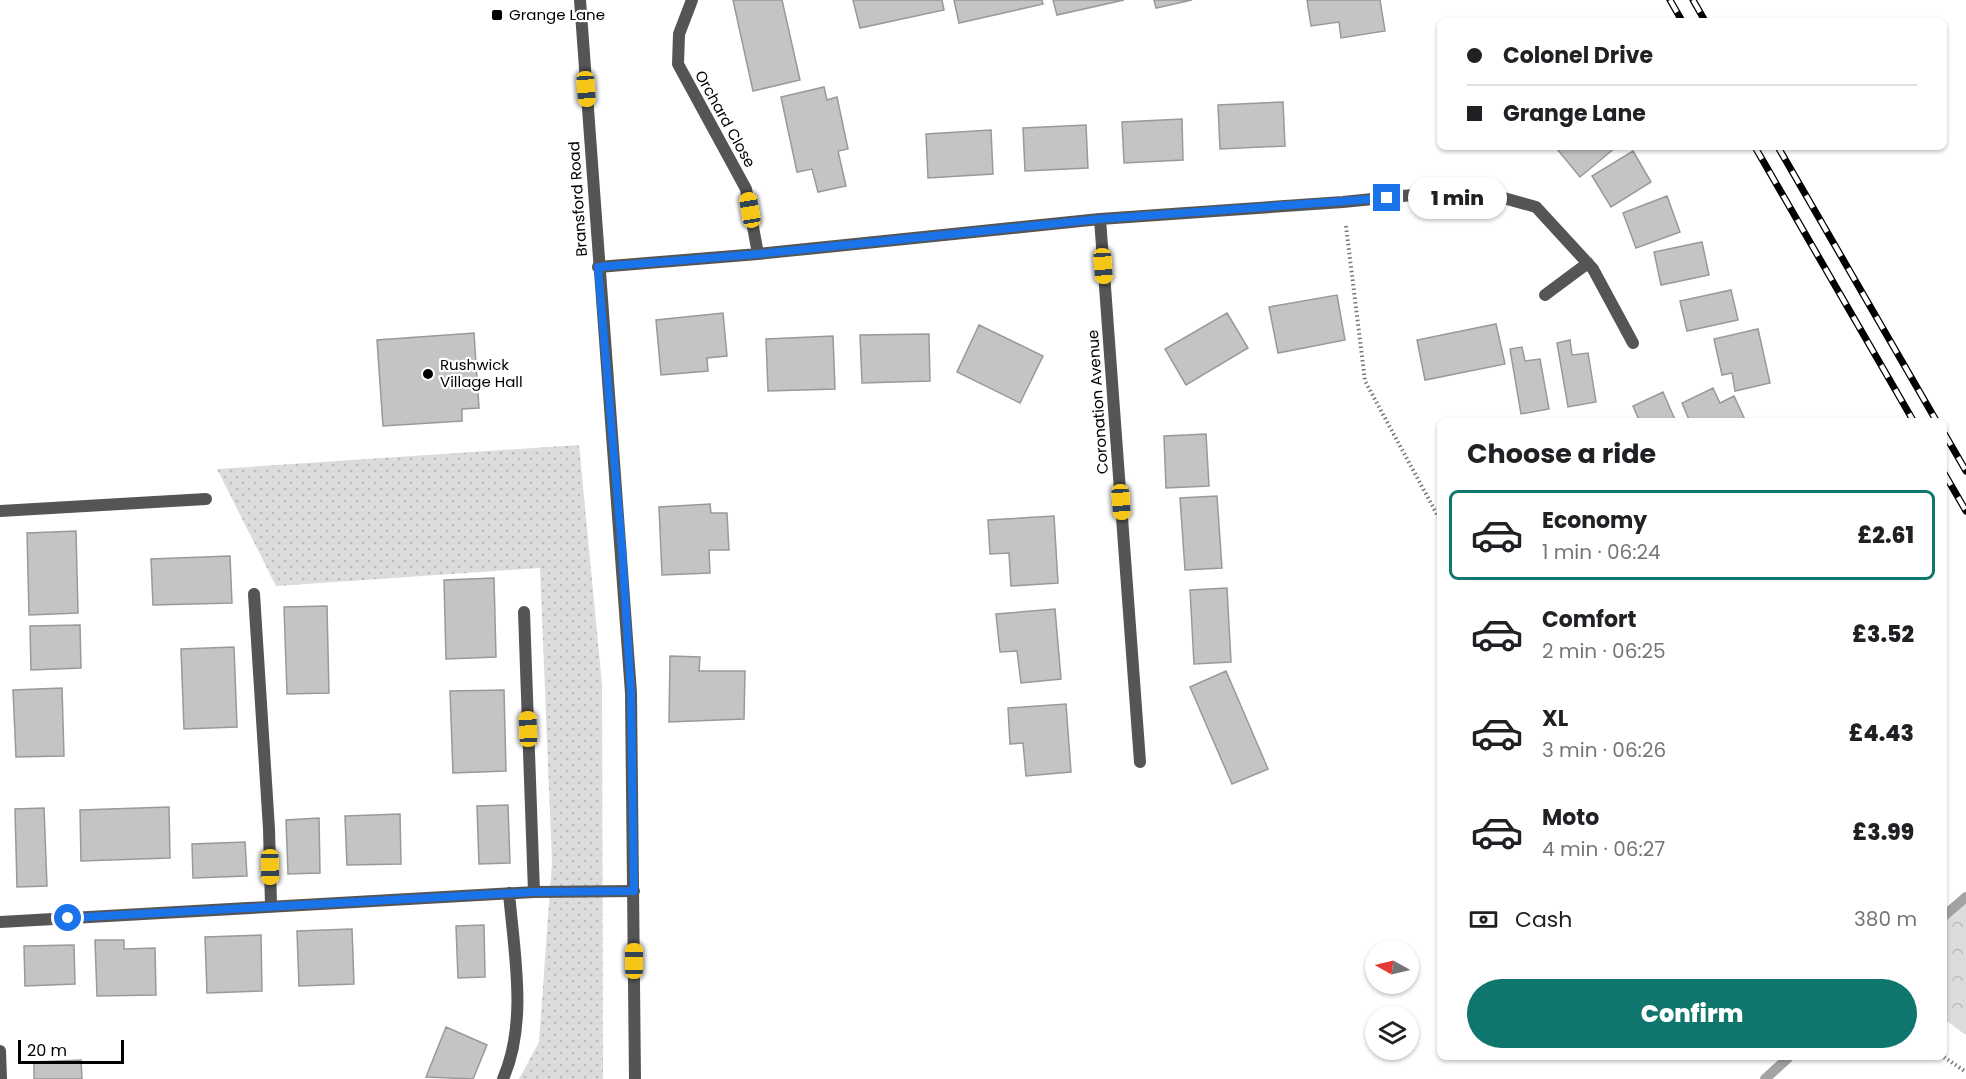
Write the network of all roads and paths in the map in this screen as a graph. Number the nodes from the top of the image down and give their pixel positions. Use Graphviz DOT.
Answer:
graph roads {
  1 [pos="580,0"];
  2 [pos="692,0"];
  3 [pos="1342,202"];
  4 [pos="1100,219"];
  5 [pos="758,254"];
  6 [pos="1588,263"];
  7 [pos="598,267"];
  8 [pos="1545,295"];
  9 [pos="1634,343"];
  10 [pos="206,499"];
  11 [pos="0,511"];
  12 [pos="1437,514"];
  13 [pos="254,594"];
  14 [pos="524,612"];
  15 [pos="1140,762"];
  16 [pos="634,891"];
  17 [pos="534,892"];
  18 [pos="509,893"];
  19 [pos="271,905"];
  20 [pos="0,922"];
  21 [pos="0,1051"];
  22 [pos="1947,1060"];
  23 [pos="1966,1072"];
  24 [pos="1,1079"];
  25 [pos="503,1079"];
  26 [pos="635,1079"];
  1 -- 7 [label="street, Bransford Road"];
  2 -- 5 [label="street, Orchard Close"];
  3 -- 4 [label="street"];
  3 -- 6 [label="street"];
  3 -- 12 [label="path"];
  4 -- 5 [label="street"];
  4 -- 15 [label="street, Coronation Avenue"];
  5 -- 7 [label="street"];
  6 -- 8 [label="street"];
  6 -- 9 [label="street"];
  7 -- 16 [label="street, Bransford Road"];
  10 -- 11 [label="street"];
  13 -- 19 [label="street"];
  14 -- 17 [label="street"];
  16 -- 17 [label="street"];
  16 -- 26 [label="street, Bransford Road"];
  17 -- 18 [label="street"];
  18 -- 19 [label="street"];
  18 -- 25 [label="street"];
  19 -- 20 [label="street"];
  21 -- 24 [label="street"];
  22 -- 23 [label="path"];
}
